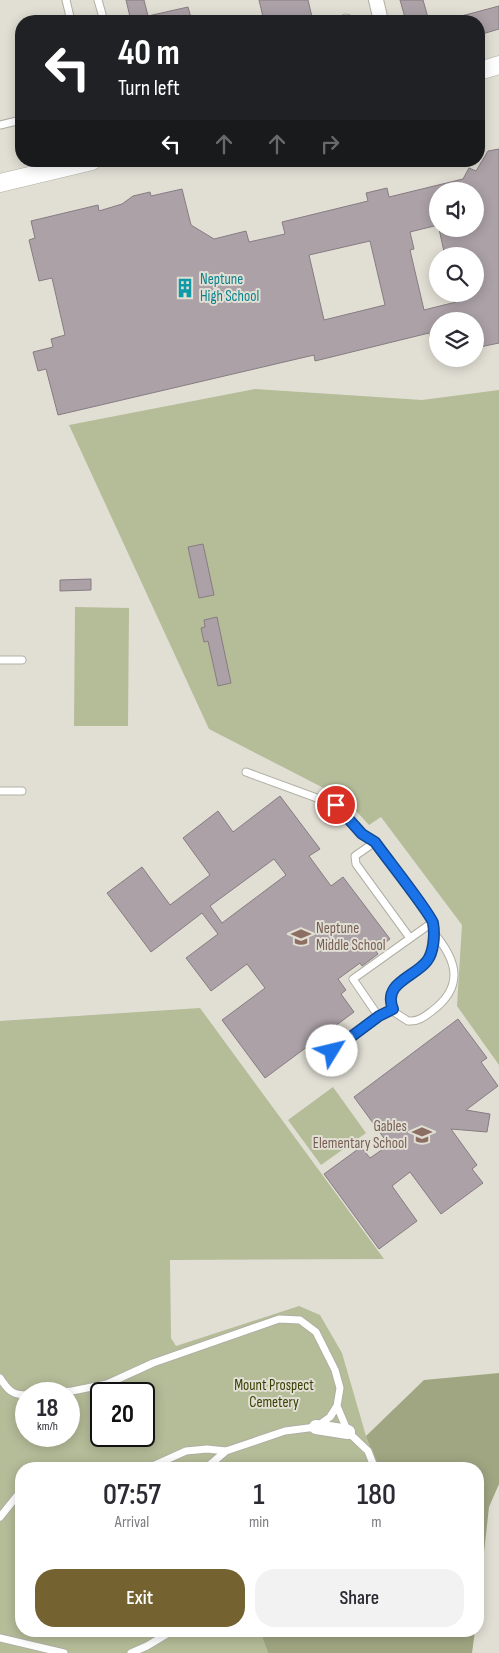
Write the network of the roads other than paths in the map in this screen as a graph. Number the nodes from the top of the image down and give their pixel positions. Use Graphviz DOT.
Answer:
graph roads {
  1 [pos="66,0"];
  2 [pos="98,0"];
  3 [pos="376,0"];
  4 [pos="102,14"];
  5 [pos="70,15"];
  6 [pos="380,15"];
  7 [pos="499,64"];
  8 [pos="485,68"];
  9 [pos="15,121"];
  10 [pos="0,125"];
  11 [pos="67,167"];
  12 [pos="0,183"];
  13 [pos="0,660"];
  14 [pos="22,660"];
  15 [pos="246,772"];
  16 [pos="22,791"];
  17 [pos="0,792"];
  18 [pos="375,842"];
  19 [pos="433,922"];
  20 [pos="433,932"];
  21 [pos="410,938"];
  22 [pos="393,1009"];
  23 [pos="379,1016"];
  24 [pos="332,1051"];
  25 [pos="0,1378"];
  26 [pos="80,1389"];
  27 [pos="15,1394"];
  28 [pos="337,1406"];
  29 [pos="316,1427"];
  30 [pos="348,1432"];
  31 [pos="226,1451"];
  32 [pos="162,1462"];
  33 [pos="213,1462"];
  34 [pos="372,1462"];
  35 [pos="15,1499"];
  36 [pos="0,1517"];
  37 [pos="157,1637"];
  38 [pos="0,1638"];
  39 [pos="64,1653"];
  40 [pos="131,1653"];
  1 -- 5 [label="lane"];
  2 -- 4 [label="lane"];
  3 -- 6 [label="street"];
  7 -- 8 [label="street"];
  9 -- 10 [label="lane"];
  11 -- 12 [label="street"];
  13 -- 14 [label="lane"];
  15 -- 18 [label="lane"];
  16 -- 17 [label="lane"];
  18 -- 19 [label="lane"];
  18 -- 21 [label="lane"];
  19 -- 20 [label="lane"];
  19 -- 21 [label="lane"];
  20 -- 22 [label="lane"];
  20 -- 22 [label="lane"];
  21 -- 23 [label="lane"];
  22 -- 23 [label="lane"];
  23 -- 24 [label="lane"];
  25 -- 27 [label="lane"];
  26 -- 28 [label="lane"];
  28 -- 29 [label="lane"];
  28 -- 30 [label="lane"];
  29 -- 30 [label="street"];
  29 -- 31 [label="lane"];
  30 -- 34 [label="lane"];
  31 -- 32 [label="lane"];
  31 -- 33 [label="lane"];
  35 -- 36 [label="lane"];
  37 -- 40 [label="lane"];
  38 -- 39 [label="lane"];
}
